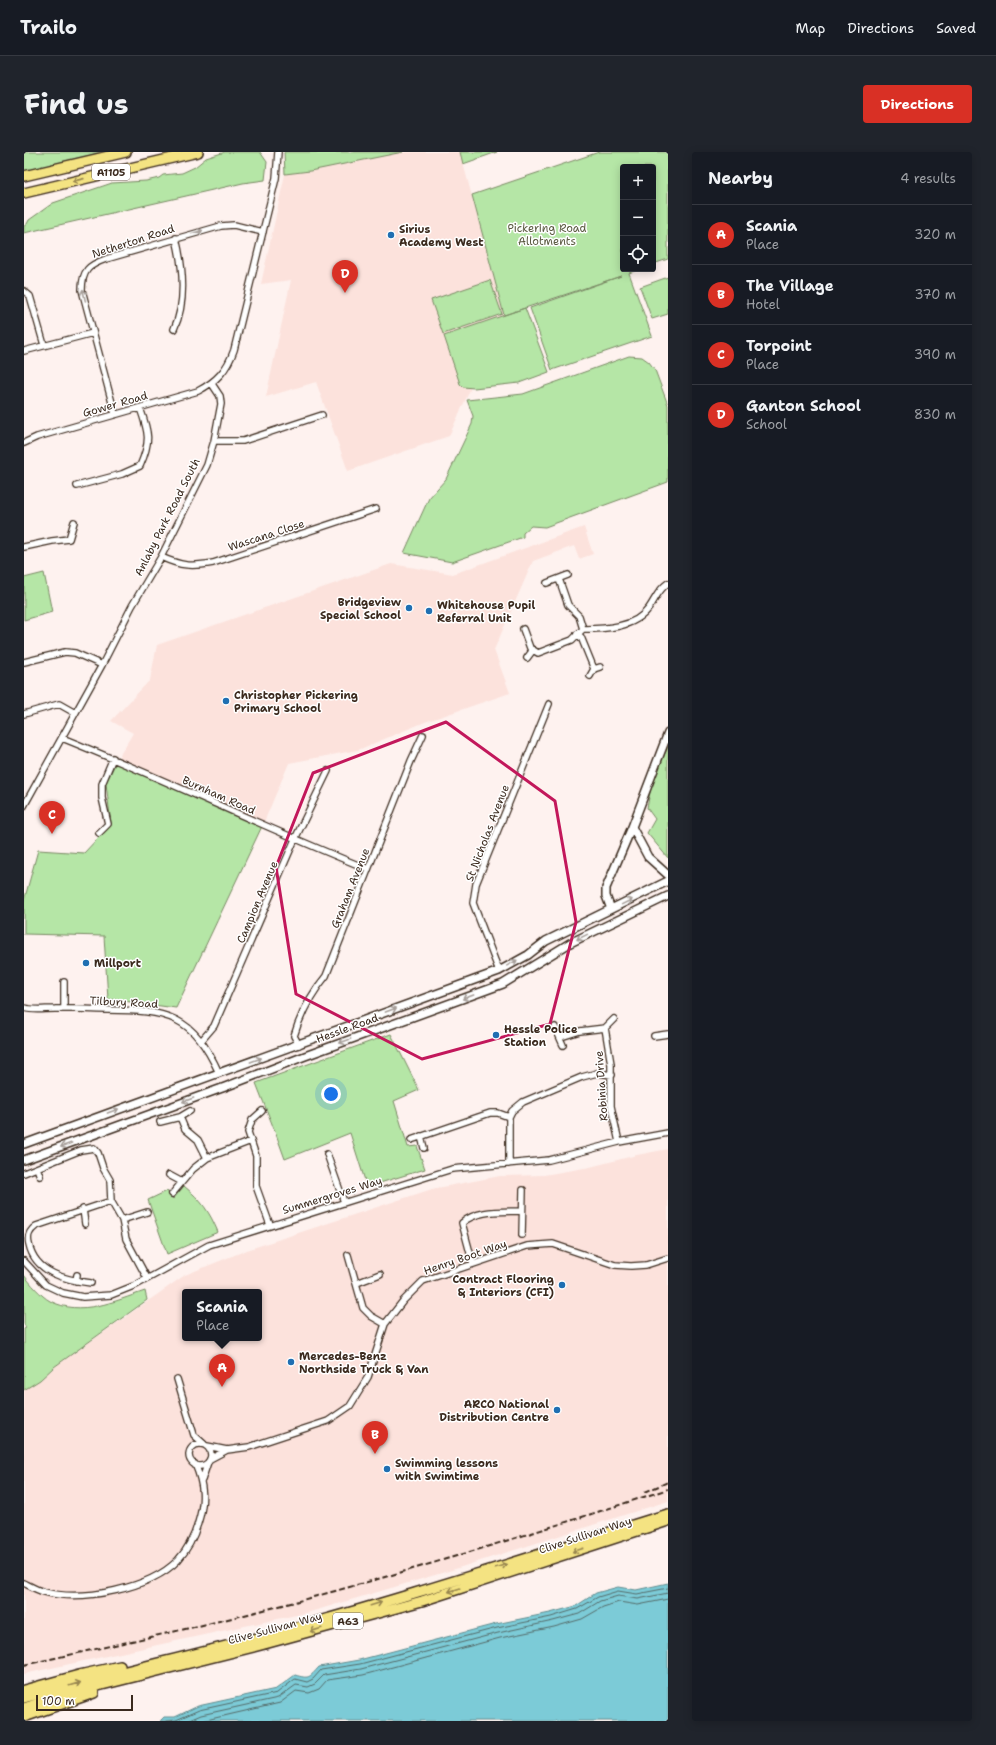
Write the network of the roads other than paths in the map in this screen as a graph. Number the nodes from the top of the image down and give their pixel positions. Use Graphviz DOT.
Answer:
graph roads {
  1 [pos="126,152"];
  2 [pos="198,152"];
  3 [pos="278,152"];
  4 [pos="93,160"];
  5 [pos="24,176"];
  6 [pos="97,176"];
  7 [pos="24,193"];
  8 [pos="263,232"];
  9 [pos="176,238"];
  10 [pos="24,291"];
  11 [pos="174,330"];
  12 [pos="93,332"];
  13 [pos="44,345"];
  14 [pos="24,351"];
  15 [pos="212,384"];
  16 [pos="140,408"];
  17 [pos="115,414"];
  18 [pos="322,414"];
  19 [pos="214,441"];
  20 [pos="24,444"];
  21 [pos="77,486"];
  22 [pos="376,509"];
  23 [pos="74,522"];
  24 [pos="24,547"];
  25 [pos="160,557"];
  26 [pos="568,575"];
  27 [pos="559,579"];
  28 [pos="547,583"];
  29 [pos="668,583"];
  30 [pos="583,628"];
  31 [pos="523,629"];
  32 [pos="577,634"];
  33 [pos="533,650"];
  34 [pos="527,658"];
  35 [pos="24,662"];
  36 [pos="102,665"];
  37 [pos="600,667"];
  38 [pos="594,669"];
  39 [pos="590,676"];
  40 [pos="549,704"];
  41 [pos="75,713"];
  42 [pos="24,714"];
  43 [pos="668,733"];
  44 [pos="423,735"];
  45 [pos="62,738"];
  46 [pos="113,758"];
  47 [pos="328,771"];
  48 [pos="24,806"];
  49 [pos="632,827"];
  50 [pos="99,832"];
  51 [pos="295,840"];
  52 [pos="368,869"];
  53 [pos="668,875"];
  54 [pos="668,881"];
  55 [pos="668,896"];
  56 [pos="611,909"];
  57 [pos="499,971"];
  58 [pos="64,982"];
  59 [pos="24,1008"];
  60 [pos="64,1010"];
  61 [pos="614,1019"];
  62 [pos="555,1027"];
  63 [pos="605,1028"];
  64 [pos="668,1034"];
  65 [pos="654,1036"];
  66 [pos="561,1037"];
  67 [pos="202,1040"];
  68 [pos="299,1045"];
  69 [pos="563,1045"];
  70 [pos="219,1073"];
  71 [pos="612,1075"];
  72 [pos="190,1111"];
  73 [pos="262,1111"];
  74 [pos="180,1117"];
  75 [pos="509,1117"];
  76 [pos="160,1122"];
  77 [pos="668,1133"];
  78 [pos="421,1136"];
  79 [pos="410,1140"];
  80 [pos="251,1141"];
  81 [pos="619,1142"];
  82 [pos="24,1144"];
  83 [pos="424,1148"];
  84 [pos="327,1154"];
  85 [pos="207,1158"];
  86 [pos="24,1160"];
  87 [pos="509,1164"];
  88 [pos="37,1168"];
  89 [pos="24,1173"];
  90 [pos="169,1175"];
  91 [pos="40,1176"];
  92 [pos="182,1182"];
  93 [pos="523,1190"];
  94 [pos="172,1194"];
  95 [pos="111,1200"];
  96 [pos="344,1202"];
  97 [pos="83,1209"];
  98 [pos="522,1211"];
  99 [pos="147,1212"];
  100 [pos="122,1220"];
  101 [pos="85,1224"];
  102 [pos="270,1225"];
  103 [pos="522,1235"];
  104 [pos="348,1255"];
  105 [pos="668,1258"];
  106 [pos="24,1261"];
  107 [pos="473,1264"];
  108 [pos="380,1274"];
  109 [pos="77,1275"];
  110 [pos="147,1278"];
  111 [pos="76,1281"];
  112 [pos="91,1283"];
  113 [pos="357,1283"];
  114 [pos="385,1324"];
  115 [pos="177,1379"];
  116 [pos="194,1434"];
  117 [pos="205,1445"];
  118 [pos="191,1449"];
  119 [pos="227,1450"];
  120 [pos="209,1461"];
  121 [pos="195,1464"];
  122 [pos="202,1480"];
  123 [pos="668,1514"];
  124 [pos="668,1521"];
  125 [pos="24,1583"];
  126 [pos="268,1635"];
  127 [pos="228,1654"];
  128 [pos="24,1690"];
  129 [pos="24,1698"];
  130 [pos="24,1708"];
  131 [pos="24,1717"];
  1 -- 4 [label="main road, A1105"];
  2 -- 6 [label="main road, A1105"];
  3 -- 8 [label="street"];
  4 -- 5 [label="main road, A1105"];
  4 -- 6 [label="main road"];
  6 -- 7 [label="main road, A1105, one-way"];
  9 -- 8 [label="street, Netherton Road, one-way"];
  8 -- 15 [label="street"];
  9 -- 11 [label="street"];
  12 -- 9 [label="street, Netherton Road, one-way"];
  10 -- 13 [label="street"];
  12 -- 13 [label="street"];
  12 -- 17 [label="street, Netherton Road"];
  13 -- 14 [label="street"];
  15 -- 16 [label="street, Gower Road"];
  15 -- 19 [label="street, Anlaby Park Road South"];
  16 -- 17 [label="street, Gower Road"];
  16 -- 21 [label="street"];
  17 -- 20 [label="street, Gower Road"];
  18 -- 19 [label="street"];
  19 -- 25 [label="street, Anlaby Park Road South"];
  22 -- 25 [label="street, Wascana Close"];
  23 -- 24 [label="street"];
  25 -- 36 [label="street, Anlaby Park Road South"];
  26 -- 27 [label="street"];
  27 -- 28 [label="street"];
  27 -- 30 [label="street"];
  29 -- 30 [label="street"];
  30 -- 32 [label="street"];
  31 -- 33 [label="street"];
  32 -- 33 [label="street"];
  32 -- 38 [label="street"];
  33 -- 34 [label="street"];
  35 -- 36 [label="street"];
  36 -- 41 [label="street, Anlaby Park Road South"];
  37 -- 38 [label="street"];
  38 -- 39 [label="street"];
  40 -- 57 [label="street, St Nicholas Avenue"];
  41 -- 42 [label="street"];
  41 -- 45 [label="street, Anlaby Park Road South"];
  43 -- 49 [label="street"];
  44 -- 52 [label="street, Graham Avenue"];
  45 -- 46 [label="street, Burnham Road"];
  45 -- 48 [label="street, Anlaby Park Road South"];
  46 -- 50 [label="street"];
  46 -- 51 [label="street, Burnham Road"];
  47 -- 51 [label="street, Campion Avenue"];
  49 -- 53 [label="street"];
  49 -- 56 [label="street"];
  51 -- 52 [label="street, Burnham Road"];
  51 -- 67 [label="street, Campion Avenue"];
  52 -- 68 [label="street, Graham Avenue"];
  56 -- 54 [label="street, Hessle Road, one-way"];
  55 -- 86 [label="street, Hessle Road, one-way"];
  57 -- 56 [label="street, Hessle Road, one-way"];
  68 -- 57 [label="street, Hessle Road, one-way"];
  58 -- 60 [label="street"];
  59 -- 60 [label="street, Tilbury Road"];
  60 -- 67 [label="street, Tilbury Road"];
  61 -- 63 [label="street"];
  62 -- 66 [label="street"];
  63 -- 66 [label="street"];
  63 -- 71 [label="street, Robinia Drive"];
  64 -- 65 [label="street"];
  66 -- 69 [label="street"];
  67 -- 70 [label="street, Tilbury Road"];
  70 -- 68 [label="street, Hessle Road, one-way"];
  82 -- 70 [label="street, Hessle Road, one-way"];
  71 -- 75 [label="street"];
  71 -- 81 [label="street, Robinia Drive"];
  72 -- 74 [label="street"];
  73 -- 80 [label="street"];
  74 -- 76 [label="street"];
  74 -- 85 [label="street"];
  75 -- 78 [label="street"];
  75 -- 87 [label="street"];
  77 -- 81 [label="street, Summergroves Way"];
  78 -- 79 [label="street"];
  78 -- 83 [label="street"];
  80 -- 85 [label="street"];
  80 -- 102 [label="street"];
  81 -- 87 [label="street, Summergroves Way"];
  84 -- 96 [label="street"];
  85 -- 92 [label="street"];
  87 -- 96 [label="street, Summergroves Way"];
  88 -- 89 [label="street"];
  88 -- 91 [label="street"];
  88 -- 95 [label="street"];
  90 -- 92 [label="street"];
  92 -- 94 [label="street"];
  93 -- 98 [label="street"];
  95 -- 97 [label="street"];
  95 -- 100 [label="street"];
  96 -- 102 [label="street, Summergroves Way"];
  97 -- 101 [label="street"];
  97 -- 111 [label="street"];
  98 -- 103 [label="street"];
  98 -- 107 [label="street"];
  99 -- 100 [label="street"];
  100 -- 110 [label="street"];
  102 -- 110 [label="street, Summergroves Way"];
  104 -- 113 [label="street"];
  105 -- 107 [label="street, Henry Boot Way"];
  106 -- 110 [label="street, Summergroves Way"];
  107 -- 114 [label="street, Henry Boot Way"];
  108 -- 113 [label="street"];
  109 -- 111 [label="street"];
  111 -- 112 [label="street"];
  113 -- 114 [label="street"];
  114 -- 119 [label="street, Henry Boot Way"];
  115 -- 116 [label="street"];
  116 -- 117 [label="street"];
  116 -- 118 [label="street"];
  117 -- 118 [label="street"];
  117 -- 119 [label="street"];
  117 -- 120 [label="street"];
  118 -- 121 [label="street"];
  119 -- 120 [label="street"];
  120 -- 121 [label="street"];
  120 -- 122 [label="street"];
  121 -- 122 [label="street"];
  122 -- 125 [label="street"];
  126 -- 123 [label="main road, Clive Sullivan Way / A63, one-way"];
  124 -- 127 [label="main road, Clive Sullivan Way / A63, one-way"];
  126 -- 128 [label="main road"];
  129 -- 126 [label="main road, Clive Sullivan Way / A63, one-way"];
  127 -- 130 [label="main road, Clive Sullivan Way / A63"];
  127 -- 131 [label="main road"];
}
